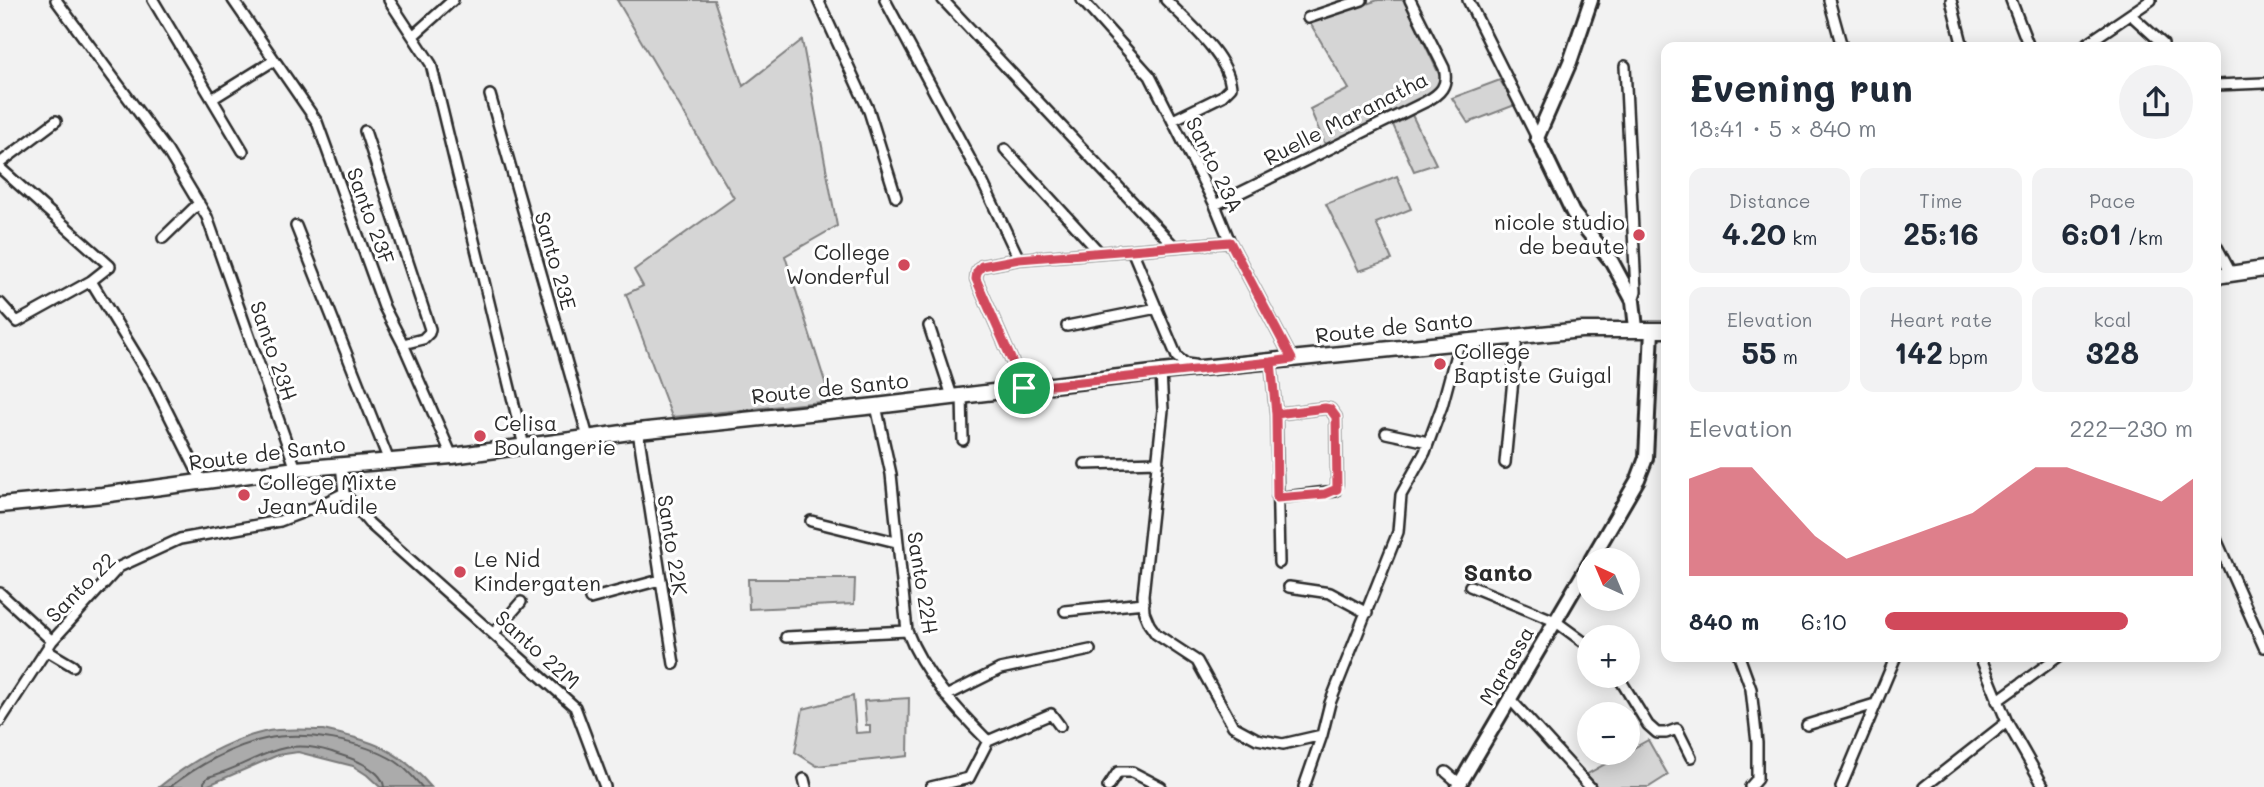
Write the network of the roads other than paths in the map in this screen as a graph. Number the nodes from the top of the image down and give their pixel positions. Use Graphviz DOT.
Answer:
graph roads {
  1 [pos="56,0"];
  2 [pos="153,0"];
  3 [pos="233,0"];
  4 [pos="389,0"];
  5 [pos="453,0"];
  6 [pos="818,0"];
  7 [pos="885,0"];
  8 [pos="943,0"];
  9 [pos="1082,0"];
  10 [pos="1166,0"];
  11 [pos="1362,0"];
  12 [pos="1410,0"];
  13 [pos="1468,0"];
  14 [pos="1591,0"];
  15 [pos="1829,0"];
  16 [pos="1951,0"];
  17 [pos="2011,0"];
  18 [pos="2151,0"];
  19 [pos="2131,15"];
  20 [pos="1308,18"];
  21 [pos="414,35"];
  22 [pos="1841,42"];
  23 [pos="1962,42"];
  24 [pos="2027,42"];
  25 [pos="2090,42"];
  26 [pos="2161,42"];
  27 [pos="273,61"];
  28 [pos="1625,66"];
  29 [pos="2264,83"];
  30 [pos="2221,85"];
  31 [pos="490,94"];
  32 [pos="212,99"];
  33 [pos="1173,120"];
  34 [pos="56,121"];
  35 [pos="365,131"];
  36 [pos="1537,138"];
  37 [pos="1005,149"];
  38 [pos="243,151"];
  39 [pos="0,165"];
  40 [pos="896,197"];
  41 [pos="199,203"];
  42 [pos="1216,205"];
  43 [pos="296,226"];
  44 [pos="163,239"];
  45 [pos="1230,242"];
  46 [pos="1173,245"];
  47 [pos="1132,250"];
  48 [pos="1099,252"];
  49 [pos="2221,255"];
  50 [pos="1019,259"];
  51 [pos="2264,269"];
  52 [pos="2231,274"];
  53 [pos="2221,275"];
  54 [pos="92,281"];
  55 [pos="1633,301"];
  56 [pos="0,303"];
  57 [pos="1157,309"];
  58 [pos="929,326"];
  59 [pos="1067,326"];
  60 [pos="1636,328"];
  61 [pos="1659,330"];
  62 [pos="1517,337"];
  63 [pos="1459,343"];
  64 [pos="403,344"];
  65 [pos="1292,359"];
  66 [pos="1271,362"];
  67 [pos="1208,369"];
  68 [pos="1161,372"];
  69 [pos="1024,388"];
  70 [pos="957,396"];
  71 [pos="876,406"];
  72 [pos="1276,414"];
  73 [pos="638,431"];
  74 [pos="1386,433"];
  75 [pos="587,437"];
  76 [pos="963,440"];
  77 [pos="1429,442"];
  78 [pos="524,446"];
  79 [pos="452,456"];
  80 [pos="389,461"];
  81 [pos="1158,462"];
  82 [pos="1505,463"];
  83 [pos="341,464"];
  84 [pos="1085,464"];
  85 [pos="296,469"];
  86 [pos="203,483"];
  87 [pos="344,493"];
  88 [pos="1277,498"];
  89 [pos="0,505"];
  90 [pos="811,521"];
  91 [pos="896,542"];
  92 [pos="1598,548"];
  93 [pos="2221,550"];
  94 [pos="1279,563"];
  95 [pos="660,580"];
  96 [pos="1577,584"];
  97 [pos="1470,586"];
  98 [pos="1289,587"];
  99 [pos="0,593"];
  100 [pos="590,599"];
  101 [pos="521,602"];
  102 [pos="1144,603"];
  103 [pos="1065,611"];
  104 [pos="1367,612"];
  105 [pos="1555,621"];
  106 [pos="907,631"];
  107 [pos="494,633"];
  108 [pos="786,636"];
  109 [pos="1577,637"];
  110 [pos="52,641"];
  111 [pos="2264,646"];
  112 [pos="46,650"];
  113 [pos="1090,650"];
  114 [pos="1741,662"];
  115 [pos="1893,662"];
  116 [pos="1982,662"];
  117 [pos="2051,662"];
  118 [pos="674,664"];
  119 [pos="73,666"];
  120 [pos="1625,688"];
  121 [pos="946,696"];
  122 [pos="1510,699"];
  123 [pos="1997,701"];
  124 [pos="1875,704"];
  125 [pos="0,721"];
  126 [pos="2007,722"];
  127 [pos="1807,725"];
  128 [pos="1060,726"];
  129 [pos="1322,735"];
  130 [pos="988,741"];
  131 [pos="1690,757"];
  132 [pos="1446,772"];
  133 [pos="970,782"];
  134 [pos="1459,786"];
  135 [pos="605,787"];
  136 [pos="931,787"];
  137 [pos="1108,787"];
  138 [pos="1161,787"];
  139 [pos="1304,787"];
  140 [pos="1590,787"];
  141 [pos="1750,787"];
  142 [pos="1841,787"];
  143 [pos="1924,787"];
  144 [pos="2044,787"];
  1 -- 41 [label="street, Santo 23H"];
  2 -- 32 [label="street"];
  3 -- 27 [label="street, Santo 23F"];
  4 -- 21 [label="street"];
  5 -- 21 [label="street"];
  6 -- 40 [label="street"];
  7 -- 50 [label="street"];
  8 -- 46 [label="street"];
  9 -- 33 [label="street, Santo 23A"];
  10 -- 33 [label="street"];
  11 -- 20 [label="street"];
  12 -- 42 [label="street, Ruelle Maranatha"];
  13 -- 36 [label="street"];
  14 -- 36 [label="main road"];
  15 -- 22 [label="street"];
  16 -- 23 [label="street"];
  17 -- 24 [label="street"];
  18 -- 19 [label="street"];
  19 -- 25 [label="street"];
  19 -- 26 [label="street"];
  21 -- 78 [label="street"];
  27 -- 32 [label="street"];
  27 -- 64 [label="street, Santo 23F"];
  28 -- 55 [label="street"];
  29 -- 30 [label="street"];
  31 -- 75 [label="street, Santo 23E"];
  32 -- 38 [label="street"];
  33 -- 42 [label="street, Santo 23A"];
  34 -- 39 [label="street"];
  35 -- 64 [label="street"];
  36 -- 55 [label="main road"];
  37 -- 48 [label="street"];
  39 -- 54 [label="street"];
  41 -- 44 [label="street"];
  41 -- 85 [label="street, Santo 23H"];
  42 -- 45 [label="street, Santo 23A"];
  43 -- 80 [label="street"];
  45 -- 46 [label="street"];
  45 -- 65 [label="street, Santo 23A"];
  46 -- 47 [label="street"];
  47 -- 48 [label="street"];
  47 -- 57 [label="street"];
  48 -- 50 [label="street"];
  49 -- 52 [label="street"];
  50 -- 69 [label="street"];
  51 -- 52 [label="main road"];
  52 -- 53 [label="main road"];
  54 -- 56 [label="street"];
  54 -- 86 [label="street"];
  55 -- 60 [label="main road"];
  57 -- 59 [label="street"];
  57 -- 67 [label="street"];
  58 -- 70 [label="street"];
  60 -- 61 [label="main road, Route de Santo"];
  60 -- 62 [label="main road, Route de Santo"];
  61 -- 92 [label="main road, Marassa"];
  62 -- 63 [label="main road, Route de Santo"];
  62 -- 82 [label="street"];
  63 -- 65 [label="main road, Route de Santo"];
  63 -- 77 [label="street"];
  64 -- 79 [label="street, Santo 23F"];
  65 -- 66 [label="main road, Route de Santo"];
  66 -- 67 [label="main road, Route de Santo"];
  66 -- 72 [label="street"];
  67 -- 68 [label="main road, Route de Santo"];
  68 -- 69 [label="main road, Route de Santo"];
  68 -- 81 [label="street"];
  69 -- 70 [label="main road, Route de Santo"];
  70 -- 71 [label="main road, Route de Santo"];
  70 -- 76 [label="street"];
  71 -- 73 [label="main road, Route de Santo"];
  71 -- 91 [label="street, Santo 22H"];
  72 -- 88 [label="street"];
  72 -- 88 [label="street"];
  73 -- 75 [label="main road, Route de Santo"];
  73 -- 95 [label="street, Santo 22K"];
  74 -- 77 [label="street"];
  75 -- 78 [label="main road, Route de Santo"];
  77 -- 104 [label="street"];
  78 -- 79 [label="main road, Route de Santo"];
  79 -- 80 [label="main road, Route de Santo"];
  80 -- 83 [label="main road, Route de Santo"];
  81 -- 84 [label="street"];
  81 -- 102 [label="street"];
  83 -- 85 [label="main road, Route de Santo"];
  83 -- 87 [label="street"];
  85 -- 86 [label="main road, Route de Santo"];
  86 -- 89 [label="main road, Route de Santo"];
  87 -- 107 [label="street, Santo 22M"];
  87 -- 110 [label="street, Santo 22"];
  88 -- 94 [label="street"];
  90 -- 91 [label="street"];
  91 -- 106 [label="street, Santo 22H"];
  93 -- 111 [label="street"];
  95 -- 100 [label="street"];
  95 -- 118 [label="street, Santo 22K"];
  96 -- 105 [label="main road, Marassa"];
  97 -- 105 [label="street"];
  98 -- 104 [label="street"];
  99 -- 110 [label="street"];
  101 -- 107 [label="street"];
  102 -- 103 [label="street"];
  102 -- 129 [label="street"];
  104 -- 129 [label="street"];
  105 -- 109 [label="street"];
  105 -- 122 [label="main road, Marassa"];
  106 -- 108 [label="street"];
  106 -- 121 [label="street, Santo 22H"];
  107 -- 135 [label="street, Santo 22M"];
  110 -- 112 [label="street, Santo 22"];
  112 -- 119 [label="street"];
  112 -- 125 [label="street, Santo 22"];
  113 -- 121 [label="street"];
  114 -- 141 [label="street"];
  115 -- 124 [label="street"];
  116 -- 123 [label="street"];
  117 -- 123 [label="street"];
  120 -- 131 [label="street"];
  121 -- 130 [label="street, Santo 22H"];
  122 -- 134 [label="main road, Marassa"];
  122 -- 140 [label="street"];
  123 -- 126 [label="street"];
  124 -- 127 [label="street"];
  124 -- 142 [label="street"];
  126 -- 143 [label="street"];
  126 -- 144 [label="street"];
  128 -- 130 [label="street"];
  129 -- 139 [label="street"];
  130 -- 133 [label="street"];
  132 -- 134 [label="street"];
  133 -- 136 [label="street"];
  137 -- 138 [label="street"];
}
